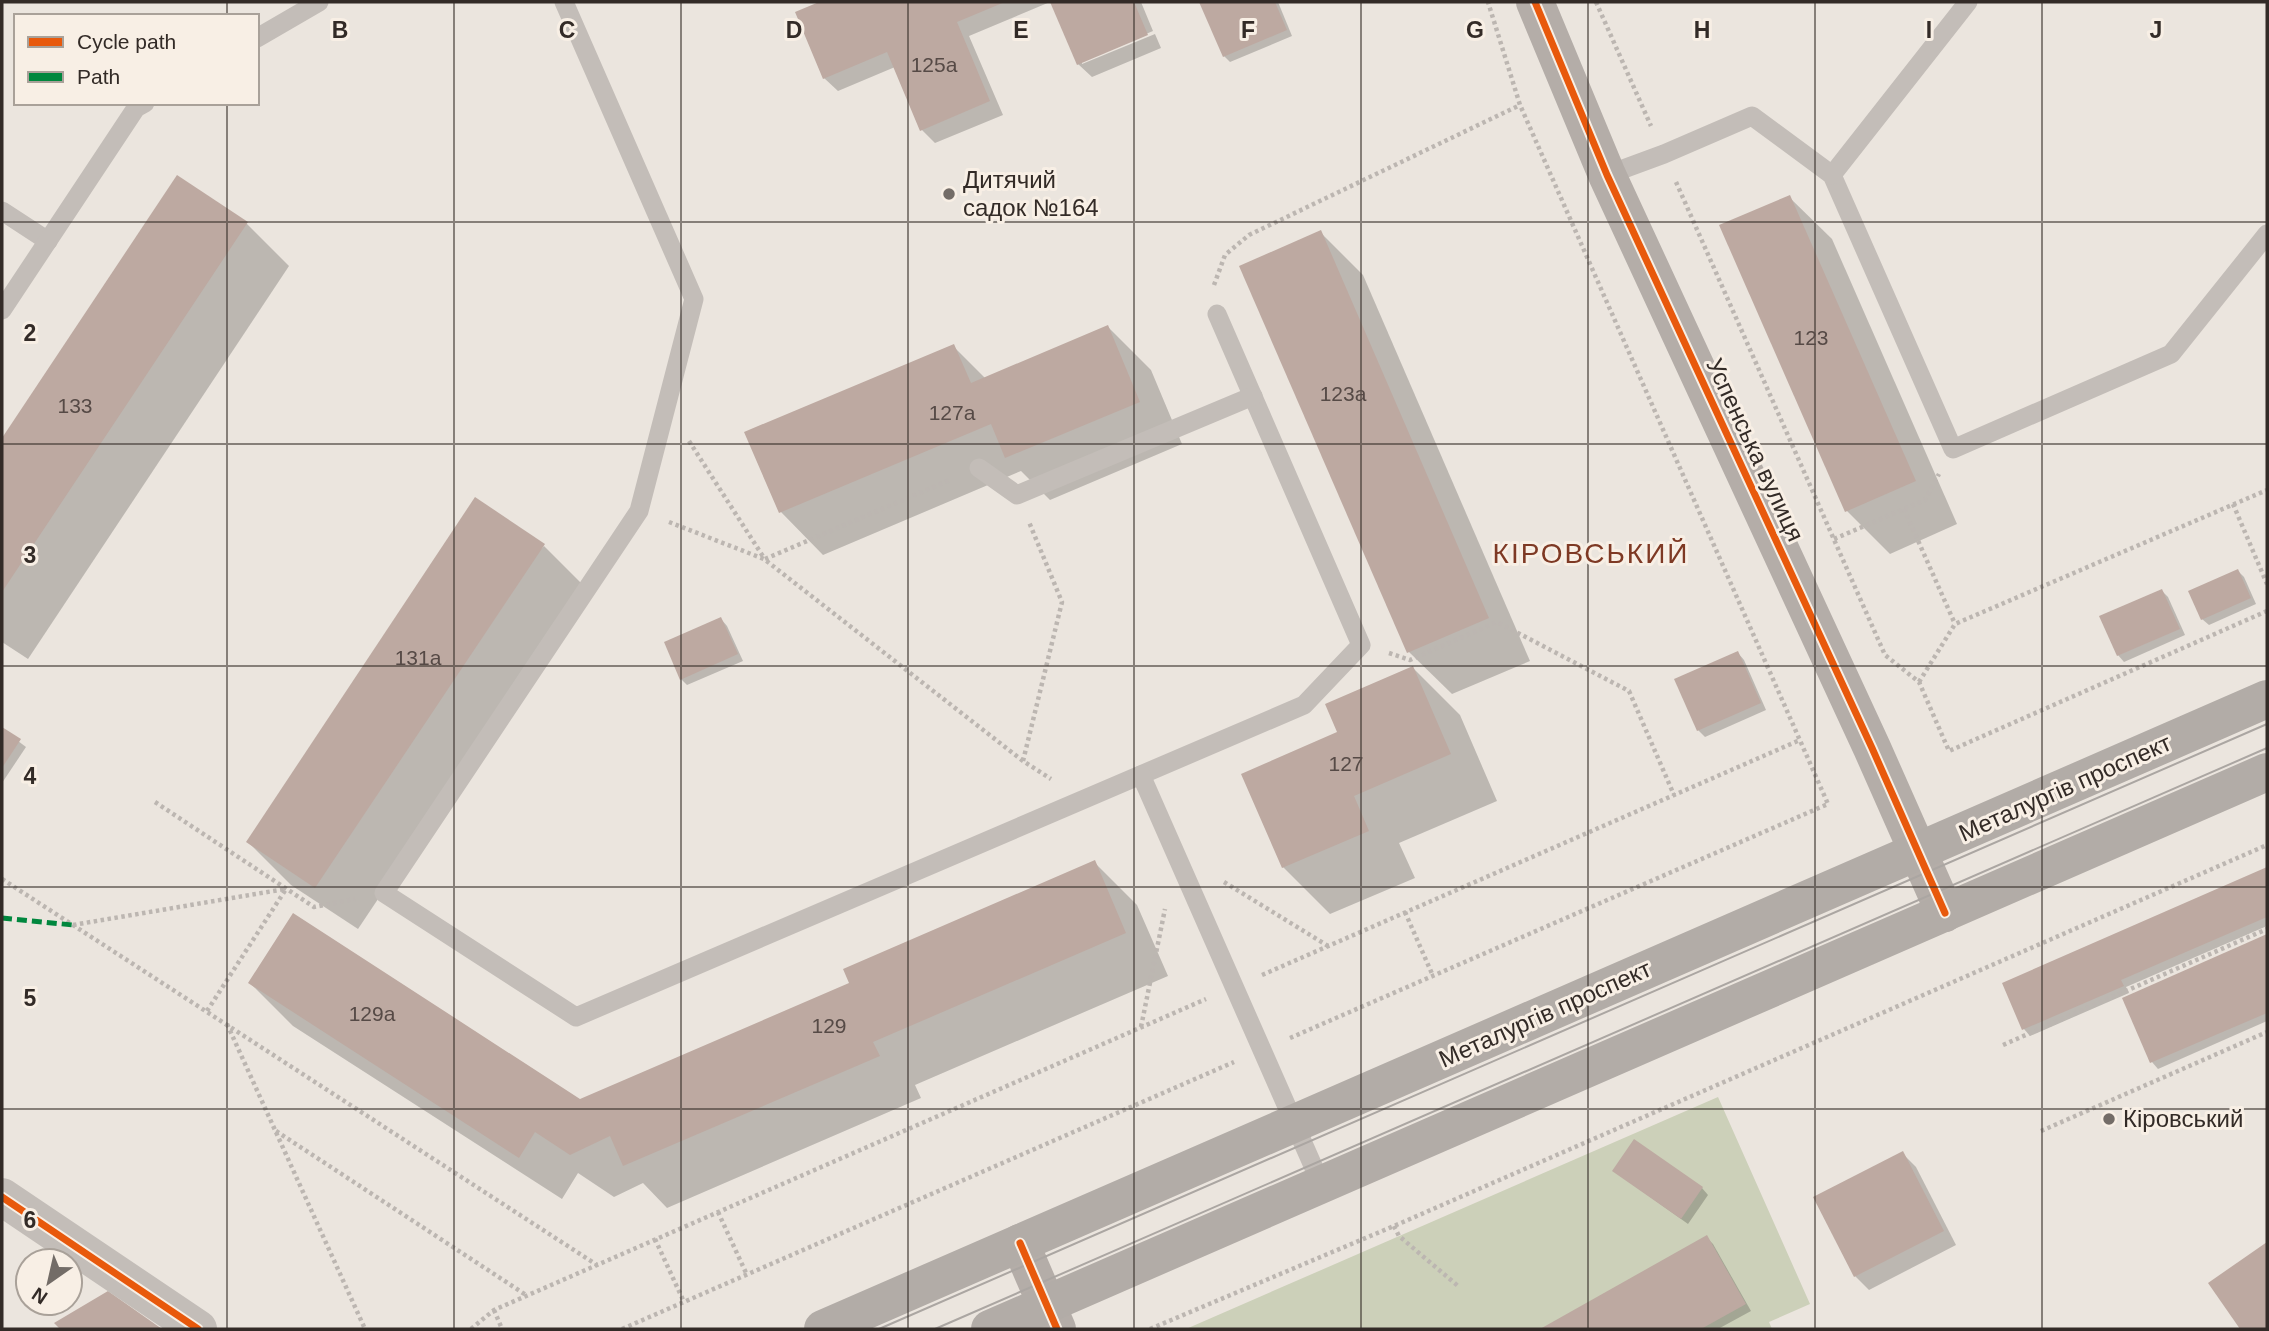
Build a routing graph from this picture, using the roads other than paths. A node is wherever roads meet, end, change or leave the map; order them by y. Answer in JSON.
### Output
{"nodes":[{"id":1,"x":319,"y":2,"type":"edge"},
{"id":2,"x":564,"y":2,"type":"edge"},
{"id":3,"x":1535,"y":2,"type":"edge"},
{"id":4,"x":1968,"y":2,"type":"edge"},
{"id":5,"x":259,"y":37,"type":"edge"},
{"id":6,"x":141,"y":105,"type":"edge"},
{"id":7,"x":1607,"y":175,"type":"junction"},
{"id":8,"x":1832,"y":175,"type":"junction"},
{"id":9,"x":2,"y":211,"type":"edge"},
{"id":10,"x":2267,"y":234,"type":"edge"},
{"id":11,"x":48,"y":241,"type":"junction"},
{"id":12,"x":2,"y":310,"type":"edge"},
{"id":13,"x":1217,"y":314,"type":"road end"},
{"id":14,"x":1252,"y":396,"type":"junction"},
{"id":15,"x":979,"y":468,"type":"road end"},
{"id":16,"x":2267,"y":699,"type":"edge"},
{"id":17,"x":2267,"y":772,"type":"edge"},
{"id":18,"x":1141,"y":775,"type":"junction"},
{"id":19,"x":1918,"y":852,"type":"junction"},
{"id":20,"x":1945,"y":913,"type":"junction"},
{"id":21,"x":1294,"y":1123,"type":"junction"},
{"id":22,"x":1321,"y":1184,"type":"junction"},
{"id":23,"x":2,"y":1197,"type":"edge"},
{"id":24,"x":1020,"y":1243,"type":"junction"},
{"id":25,"x":1052,"y":1317,"type":"edge"},
{"id":26,"x":198,"y":1329,"type":"edge"},
{"id":27,"x":827,"y":1329,"type":"edge"},
{"id":28,"x":990,"y":1329,"type":"edge"}],
"edges":[{"from":1,"to":5,"type":"lane"},
{"from":2,"to":18,"type":"lane"},
{"from":3,"to":7,"type":"street","name":"Успенська вулиця"},
{"from":4,"to":8,"type":"lane"},
{"from":6,"to":11,"type":"lane"},
{"from":7,"to":8,"type":"lane"},
{"from":7,"to":19,"type":"street","name":"Успенська вулиця"},
{"from":8,"to":10,"type":"lane"},
{"from":9,"to":11,"type":"lane"},
{"from":11,"to":12,"type":"lane"},
{"from":13,"to":14,"type":"lane"},
{"from":14,"to":15,"type":"lane"},
{"from":14,"to":18,"type":"lane"},
{"from":16,"to":19,"type":"main road","name":"Металургів проспект"},
{"from":17,"to":20,"type":"main road"},
{"from":18,"to":21,"type":"lane"},
{"from":19,"to":20,"type":"street","name":"Успенська вулиця"},
{"from":19,"to":21,"type":"main road","name":"Металургів проспект"},
{"from":20,"to":22,"type":"main road"},
{"from":21,"to":22,"type":"lane"},
{"from":21,"to":24,"type":"main road","name":"Металургів проспект"},
{"from":22,"to":25,"type":"main road"},
{"from":23,"to":26,"type":"street"},
{"from":24,"to":25,"type":"street"},
{"from":24,"to":27,"type":"main road","name":"Металургів проспект"},
{"from":25,"to":28,"type":"main road"}]}
